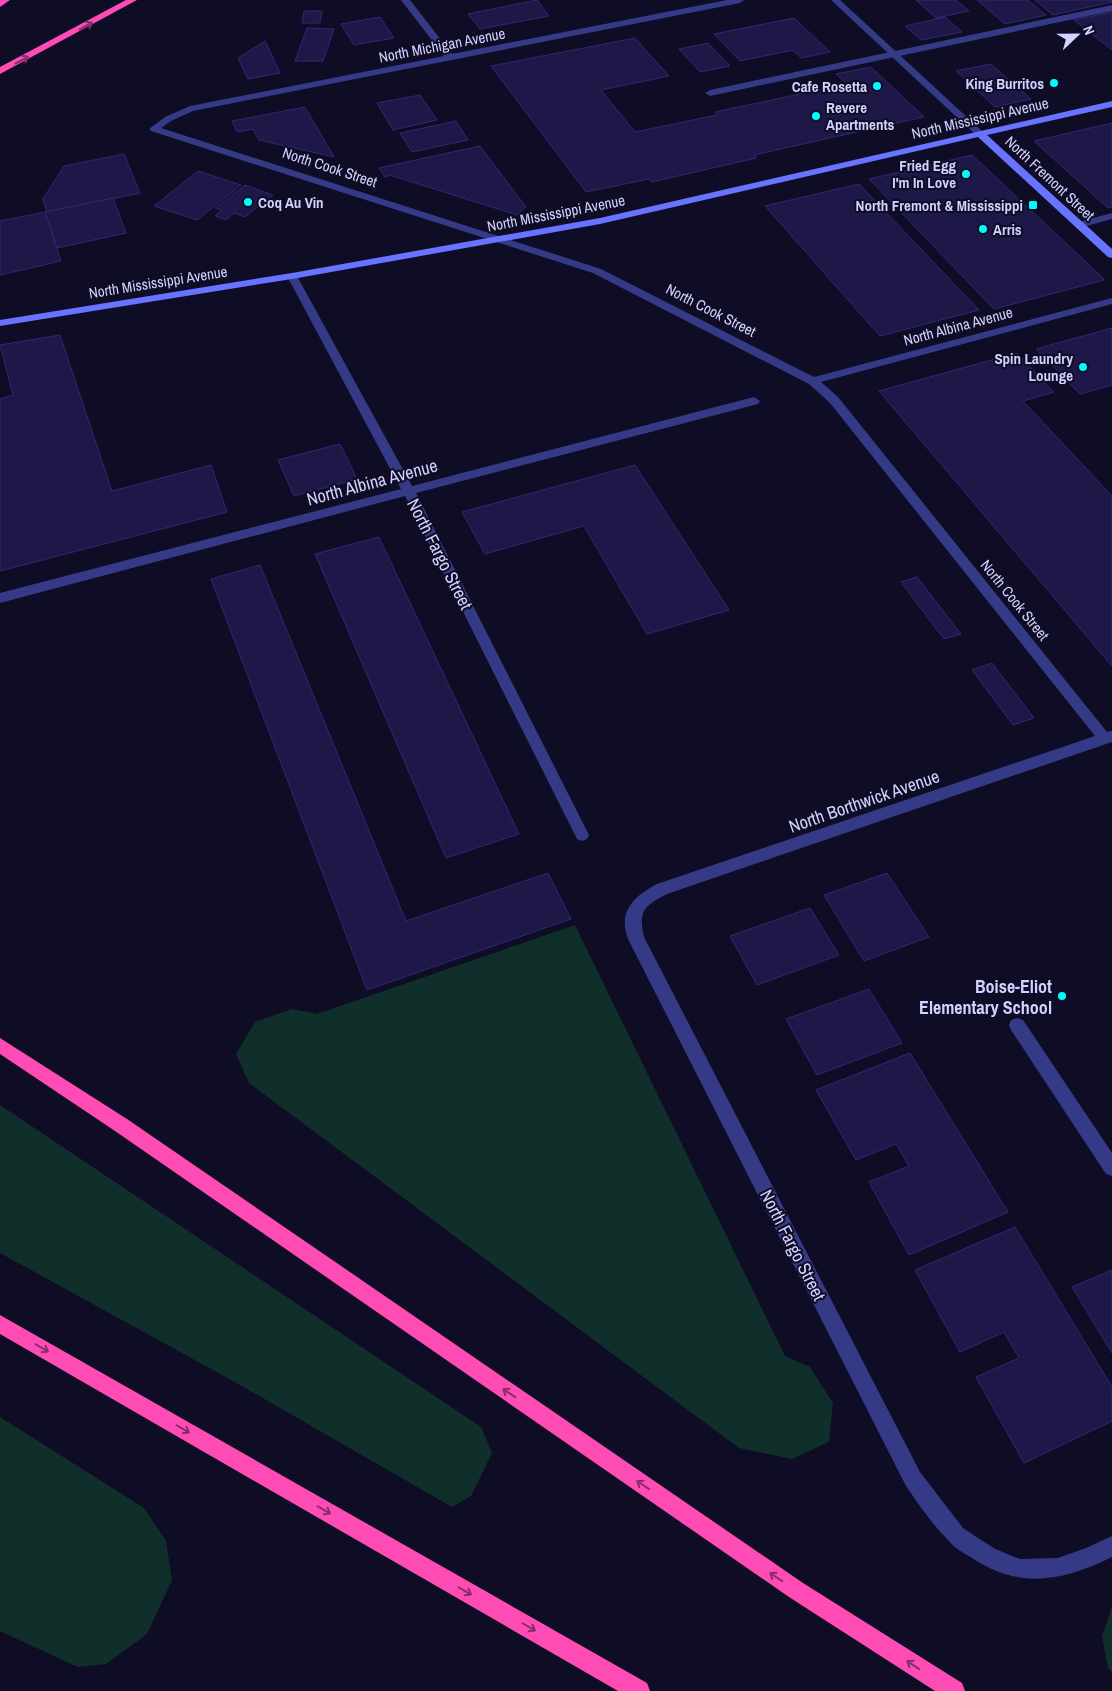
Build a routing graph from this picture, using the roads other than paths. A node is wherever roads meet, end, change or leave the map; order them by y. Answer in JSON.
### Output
{"nodes":[{"id":1,"x":6,"y":0,"type":"edge"},
{"id":2,"x":133,"y":0,"type":"edge"},
{"id":3,"x":405,"y":0,"type":"edge"},
{"id":4,"x":740,"y":0,"type":"edge"},
{"id":5,"x":835,"y":0,"type":"edge"},
{"id":6,"x":0,"y":4,"type":"edge"},
{"id":7,"x":1112,"y":8,"type":"edge"},
{"id":8,"x":893,"y":54,"type":"junction"},
{"id":9,"x":450,"y":58,"type":"junction"},
{"id":10,"x":0,"y":71,"type":"edge"},
{"id":11,"x":710,"y":93,"type":"dead end"},
{"id":12,"x":1112,"y":104,"type":"edge"},
{"id":13,"x":154,"y":129,"type":"joint"},
{"id":14,"x":980,"y":134,"type":"junction"},
{"id":15,"x":1112,"y":216,"type":"edge"},
{"id":16,"x":1078,"y":224,"type":"junction"},
{"id":17,"x":501,"y":240,"type":"junction"},
{"id":18,"x":1112,"y":255,"type":"edge"},
{"id":19,"x":292,"y":276,"type":"junction"},
{"id":20,"x":1112,"y":301,"type":"edge"},
{"id":21,"x":0,"y":323,"type":"edge"},
{"id":22,"x":813,"y":381,"type":"junction"},
{"id":23,"x":754,"y":401,"type":"dead end"},
{"id":24,"x":408,"y":491,"type":"junction"},
{"id":25,"x":0,"y":598,"type":"edge"},
{"id":26,"x":1108,"y":737,"type":"edge"},
{"id":27,"x":582,"y":835,"type":"dead end"},
{"id":28,"x":634,"y":910,"type":"joint"},
{"id":29,"x":1017,"y":1025,"type":"dead end"},
{"id":30,"x":0,"y":1046,"type":"edge"},
{"id":31,"x":1112,"y":1168,"type":"edge"},
{"id":32,"x":0,"y":1324,"type":"edge"},
{"id":33,"x":1112,"y":1546,"type":"edge"},
{"id":34,"x":639,"y":1691,"type":"edge"},
{"id":35,"x":954,"y":1691,"type":"edge"}],
"edges":[{"from":1,"to":6,"type":"highway"},
{"from":10,"to":2,"type":"highway","one_way":true},
{"from":3,"to":9,"type":"street"},
{"from":4,"to":9,"type":"street","name":"North Michigan Avenue"},
{"from":5,"to":8,"type":"street","name":"North Fremont Street"},
{"from":7,"to":8,"type":"street"},
{"from":8,"to":11,"type":"street"},
{"from":8,"to":14,"type":"street","name":"North Fremont Street"},
{"from":9,"to":13,"type":"street","name":"North Michigan Avenue"},
{"from":12,"to":14,"type":"street","name":"North Mississippi Avenue"},
{"from":13,"to":17,"type":"street","name":"North Cook Street"},
{"from":14,"to":16,"type":"street","name":"North Fremont Street"},
{"from":14,"to":17,"type":"street","name":"North Mississippi Avenue"},
{"from":15,"to":16,"type":"street"},
{"from":16,"to":18,"type":"street","name":"North Fremont Street"},
{"from":17,"to":19,"type":"street","name":"North Mississippi Avenue"},
{"from":17,"to":22,"type":"street","name":"North Cook Street"},
{"from":19,"to":21,"type":"street","name":"North Mississippi Avenue"},
{"from":19,"to":24,"type":"street","name":"North Fargo Street"},
{"from":20,"to":22,"type":"street","name":"North Albina Avenue"},
{"from":22,"to":26,"type":"street","name":"North Cook Street"},
{"from":23,"to":24,"type":"street","name":"North Albina Avenue"},
{"from":24,"to":25,"type":"street","name":"North Albina Avenue"},
{"from":24,"to":27,"type":"street","name":"North Fargo Street"},
{"from":26,"to":28,"type":"street","name":"North Borthwick Avenue"},
{"from":28,"to":33,"type":"street","name":"North Fargo Street"},
{"from":29,"to":31,"type":"street"},
{"from":35,"to":30,"type":"highway","one_way":true},
{"from":32,"to":34,"type":"highway","one_way":true}]}
